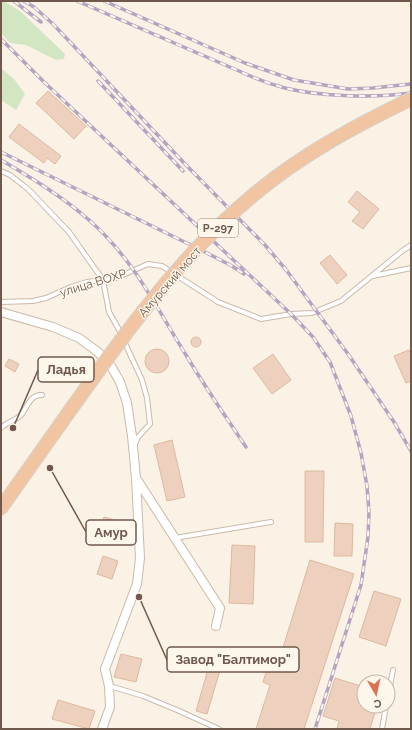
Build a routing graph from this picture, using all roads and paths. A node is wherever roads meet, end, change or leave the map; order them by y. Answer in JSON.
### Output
{"nodes":[{"id":1,"x":411,"y":99,"type":"edge"},
{"id":2,"x":1,"y":171,"type":"edge"},
{"id":3,"x":411,"y":245,"type":"edge"},
{"id":4,"x":411,"y":268,"type":"edge"},
{"id":5,"x":373,"y":276,"type":"junction"},
{"id":6,"x":103,"y":280,"type":"junction"},
{"id":7,"x":1,"y":302,"type":"edge"},
{"id":8,"x":1,"y":312,"type":"edge"},
{"id":9,"x":42,"y":395,"type":"dead end"},
{"id":10,"x":1,"y":428,"type":"edge"},
{"id":11,"x":133,"y":449,"type":"junction"},
{"id":12,"x":136,"y":478,"type":"junction"},
{"id":13,"x":1,"y":508,"type":"edge"},
{"id":14,"x":271,"y":522,"type":"dead end"},
{"id":15,"x":175,"y":538,"type":"junction"},
{"id":16,"x":216,"y":626,"type":"dead end"},
{"id":17,"x":393,"y":670,"type":"dead end"},
{"id":18,"x":392,"y":674,"type":"edge"},
{"id":19,"x":109,"y":686,"type":"junction"},
{"id":20,"x":385,"y":714,"type":"edge"},
{"id":21,"x":102,"y":729,"type":"edge"},
{"id":22,"x":219,"y":729,"type":"edge"},
{"id":23,"x":382,"y":729,"type":"edge"}],
"edges":[{"from":1,"to":13,"type":"highway","name":"Амурский мост","number":"Р-297","bridge":true},
{"from":2,"to":6,"type":"lane"},
{"from":3,"to":5,"type":"lane","name":"улица ВОХР"},
{"from":4,"to":5,"type":"lane"},
{"from":5,"to":6,"type":"lane","name":"улица ВОХР"},
{"from":6,"to":7,"type":"lane","name":"улица ВОХР"},
{"from":6,"to":11,"type":"lane"},
{"from":8,"to":11,"type":"street"},
{"from":9,"to":10,"type":"lane"},
{"from":11,"to":12,"type":"street"},
{"from":12,"to":15,"type":"street"},
{"from":12,"to":19,"type":"street"},
{"from":14,"to":15,"type":"lane"},
{"from":15,"to":16,"type":"street"},
{"from":17,"to":18,"type":"lane"},
{"from":19,"to":21,"type":"street"},
{"from":19,"to":22,"type":"lane"},
{"from":20,"to":23,"type":"lane"}]}
